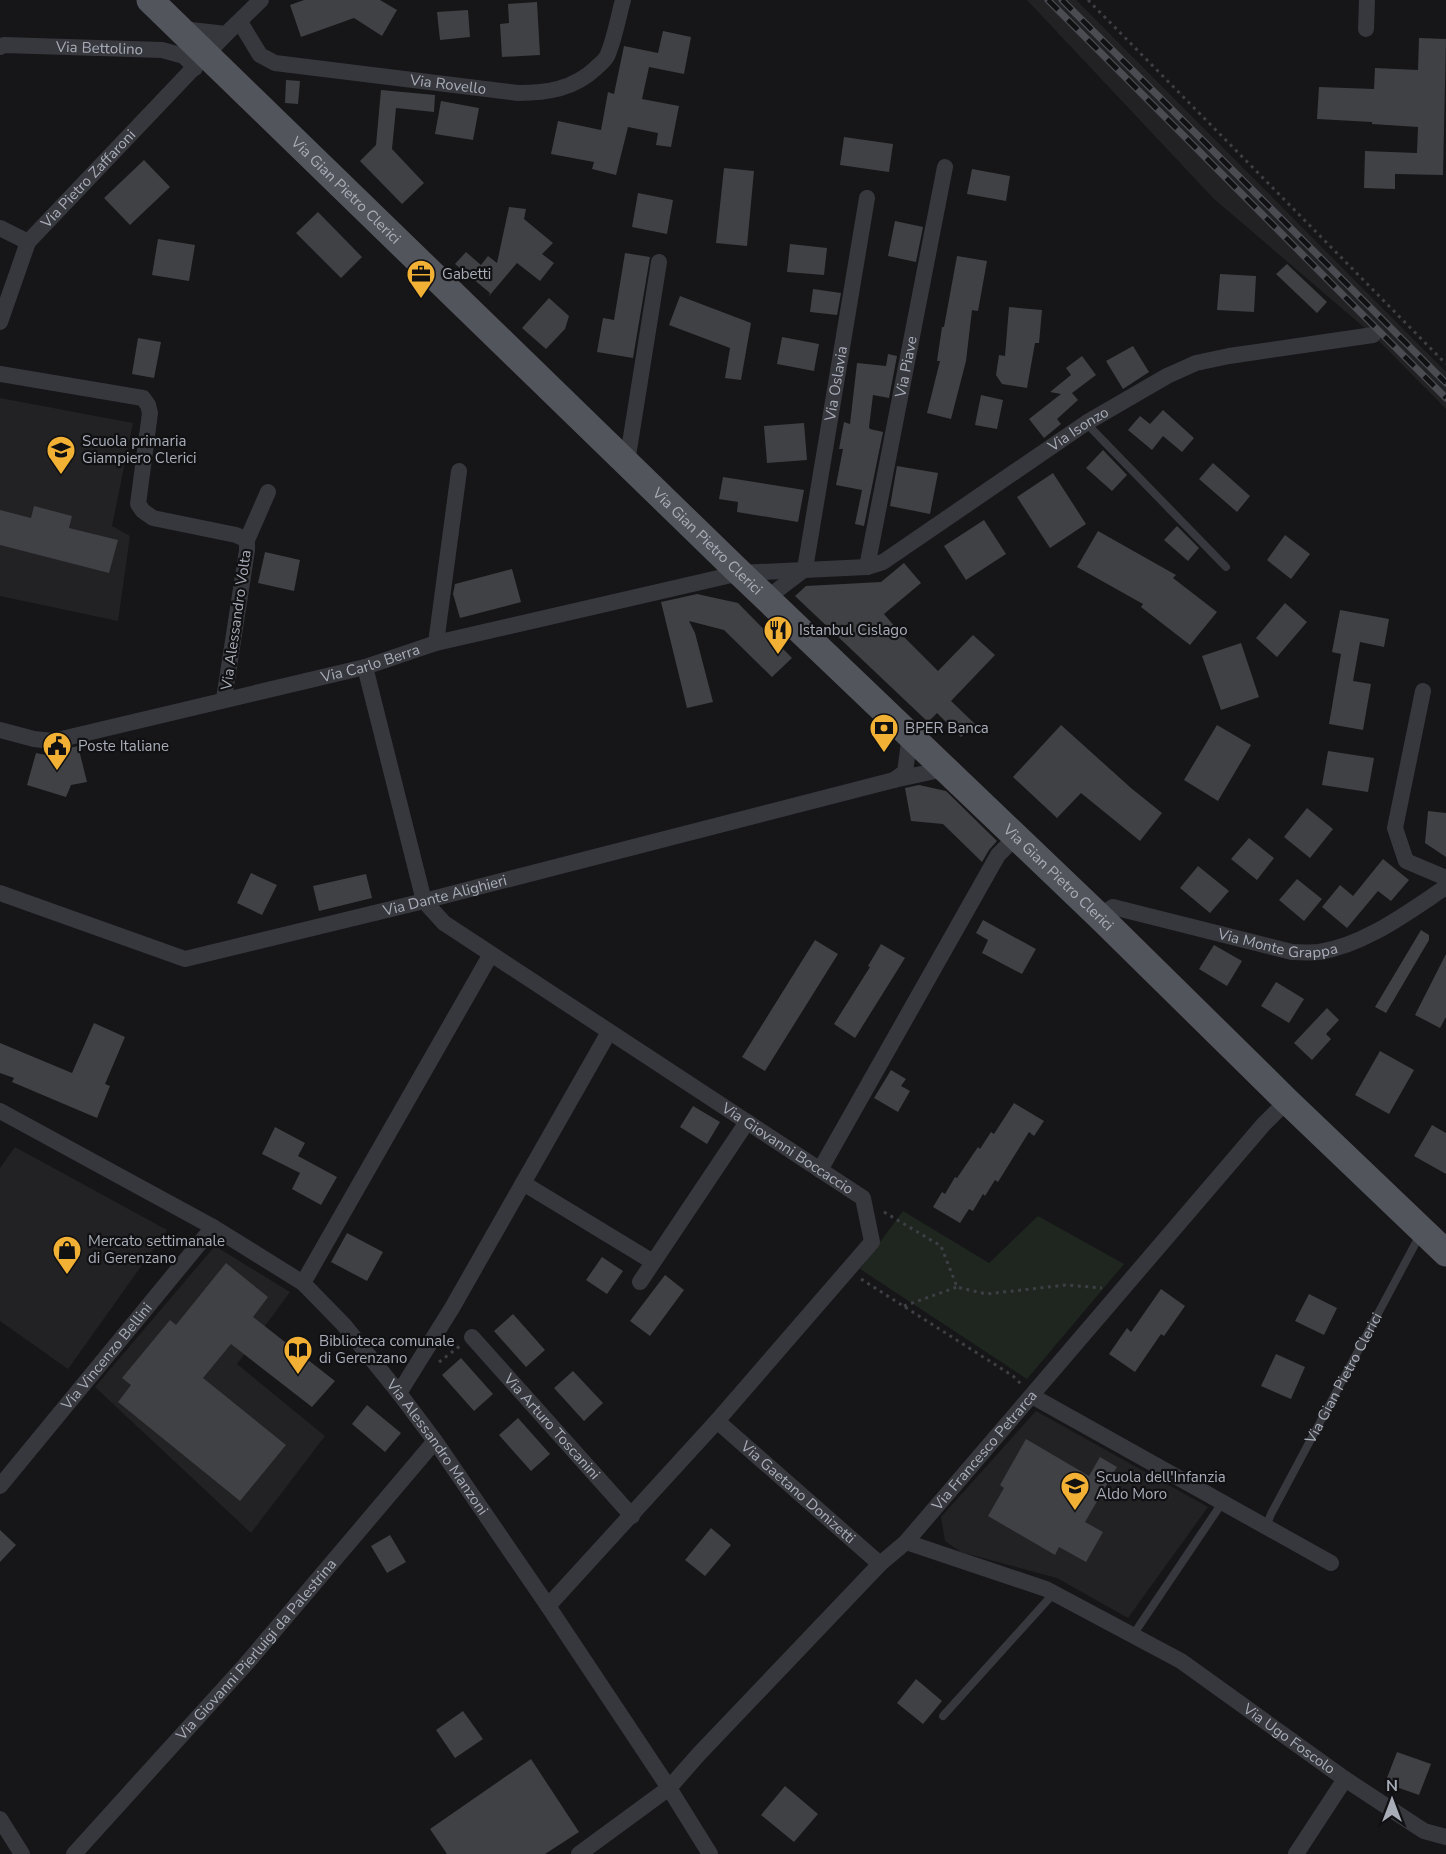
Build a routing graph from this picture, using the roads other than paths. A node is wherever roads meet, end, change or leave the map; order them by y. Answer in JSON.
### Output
{"nodes":[{"id":1,"x":150,"y":0,"type":"edge"},
{"id":2,"x":261,"y":0,"type":"edge"},
{"id":3,"x":623,"y":0,"type":"edge"},
{"id":4,"x":1367,"y":0,"type":"edge"},
{"id":5,"x":240,"y":22,"type":"junction"},
{"id":6,"x":180,"y":29,"type":"junction"},
{"id":7,"x":1366,"y":29,"type":"dead end"},
{"id":8,"x":226,"y":34,"type":"junction"},
{"id":9,"x":0,"y":47,"type":"edge"},
{"id":10,"x":202,"y":61,"type":"junction"},
{"id":11,"x":945,"y":167,"type":"dead end"},
{"id":12,"x":867,"y":198,"type":"dead end"},
{"id":13,"x":0,"y":228,"type":"edge"},
{"id":14,"x":28,"y":242,"type":"junction"},
{"id":15,"x":659,"y":262,"type":"dead end"},
{"id":16,"x":0,"y":322,"type":"edge"},
{"id":17,"x":1373,"y":335,"type":"dead end"},
{"id":18,"x":0,"y":374,"type":"edge"},
{"id":19,"x":1086,"y":423,"type":"junction"},
{"id":20,"x":627,"y":462,"type":"junction"},
{"id":21,"x":459,"y":471,"type":"dead end"},
{"id":22,"x":268,"y":492,"type":"dead end"},
{"id":23,"x":247,"y":540,"type":"junction"},
{"id":24,"x":867,"y":567,"type":"junction"},
{"id":25,"x":1226,"y":567,"type":"dead end"},
{"id":26,"x":805,"y":569,"type":"junction"},
{"id":27,"x":740,"y":573,"type":"junction"},
{"id":28,"x":767,"y":598,"type":"junction"},
{"id":29,"x":436,"y":643,"type":"junction"},
{"id":30,"x":365,"y":667,"type":"junction"},
{"id":31,"x":1423,"y":691,"type":"dead end"},
{"id":32,"x":225,"y":699,"type":"junction"},
{"id":33,"x":0,"y":730,"type":"edge"},
{"id":34,"x":910,"y":735,"type":"junction"},
{"id":35,"x":944,"y":769,"type":"junction"},
{"id":36,"x":894,"y":780,"type":"junction"},
{"id":37,"x":1016,"y":837,"type":"junction"},
{"id":38,"x":1446,"y":878,"type":"edge"},
{"id":39,"x":1446,"y":887,"type":"edge"},
{"id":40,"x":0,"y":893,"type":"edge"},
{"id":41,"x":424,"y":901,"type":"junction"},
{"id":42,"x":1099,"y":916,"type":"junction"},
{"id":43,"x":491,"y":954,"type":"junction"},
{"id":44,"x":609,"y":1032,"type":"junction"},
{"id":45,"x":1287,"y":1101,"type":"junction"},
{"id":46,"x":0,"y":1111,"type":"edge"},
{"id":47,"x":747,"y":1122,"type":"junction"},
{"id":48,"x":820,"y":1170,"type":"junction"},
{"id":49,"x":523,"y":1184,"type":"junction"},
{"id":50,"x":213,"y":1227,"type":"junction"},
{"id":51,"x":1423,"y":1230,"type":"junction"},
{"id":52,"x":1446,"y":1253,"type":"edge"},
{"id":53,"x":653,"y":1262,"type":"junction"},
{"id":54,"x":640,"y":1282,"type":"dead end"},
{"id":55,"x":303,"y":1283,"type":"junction"},
{"id":56,"x":472,"y":1337,"type":"dead end"},
{"id":57,"x":399,"y":1393,"type":"junction"},
{"id":58,"x":1032,"y":1396,"type":"junction"},
{"id":59,"x":717,"y":1421,"type":"junction"},
{"id":60,"x":435,"y":1441,"type":"junction"},
{"id":61,"x":0,"y":1486,"type":"edge"},
{"id":62,"x":1222,"y":1503,"type":"junction"},
{"id":63,"x":632,"y":1516,"type":"junction"},
{"id":64,"x":1266,"y":1527,"type":"junction"},
{"id":65,"x":906,"y":1542,"type":"junction"},
{"id":66,"x":1331,"y":1563,"type":"dead end"},
{"id":67,"x":880,"y":1564,"type":"junction"},
{"id":68,"x":1054,"y":1593,"type":"junction"},
{"id":69,"x":548,"y":1606,"type":"junction"},
{"id":70,"x":1133,"y":1635,"type":"junction"},
{"id":71,"x":943,"y":1716,"type":"dead end"},
{"id":72,"x":1345,"y":1779,"type":"junction"},
{"id":73,"x":669,"y":1788,"type":"junction"},
{"id":74,"x":0,"y":1819,"type":"edge"},
{"id":75,"x":1446,"y":1836,"type":"edge"},
{"id":76,"x":22,"y":1854,"type":"edge"},
{"id":77,"x":74,"y":1854,"type":"edge"},
{"id":78,"x":579,"y":1854,"type":"edge"},
{"id":79,"x":710,"y":1854,"type":"edge"},
{"id":80,"x":1296,"y":1854,"type":"edge"}],
"edges":[{"from":1,"to":6,"type":"main road","name":"Via Gian Pietro Clerici"},
{"from":2,"to":5,"type":"street","name":"Via Pietro Zaffaroni"},
{"from":3,"to":5,"type":"street","name":"Via Rovello"},
{"from":4,"to":7,"type":"street"},
{"from":5,"to":8,"type":"street","name":"Via Pietro Zaffaroni"},
{"from":6,"to":8,"type":"street"},
{"from":6,"to":10,"type":"main road","name":"Via Gian Pietro Clerici"},
{"from":8,"to":10,"type":"street","name":"Via Pietro Zaffaroni"},
{"from":9,"to":10,"type":"street","name":"Via Bettolino"},
{"from":10,"to":14,"type":"street","name":"Via Pietro Zaffaroni"},
{"from":10,"to":20,"type":"main road","name":"Via Gian Pietro Clerici"},
{"from":11,"to":24,"type":"street","name":"Via Piave"},
{"from":12,"to":26,"type":"street","name":"Via Oslavia"},
{"from":13,"to":14,"type":"street"},
{"from":14,"to":16,"type":"street","name":"Via Pietro Zaffaroni"},
{"from":15,"to":20,"type":"street"},
{"from":17,"to":19,"type":"street","name":"Via Isonzo"},
{"from":18,"to":23,"type":"street","name":"Via Alessandro Volta"},
{"from":19,"to":24,"type":"street","name":"Via Isonzo"},
{"from":19,"to":25,"type":"lane"},
{"from":20,"to":27,"type":"main road","name":"Via Gian Pietro Clerici"},
{"from":21,"to":29,"type":"street"},
{"from":22,"to":23,"type":"street","name":"Via Alessandro Volta"},
{"from":23,"to":32,"type":"street","name":"Via Alessandro Volta"},
{"from":24,"to":26,"type":"street","name":"Via Isonzo"},
{"from":26,"to":27,"type":"street","name":"Via Isonzo"},
{"from":26,"to":28,"type":"street"},
{"from":27,"to":28,"type":"main road","name":"Via Gian Pietro Clerici"},
{"from":27,"to":29,"type":"street","name":"Via Carlo Berra"},
{"from":28,"to":34,"type":"main road","name":"Via Gian Pietro Clerici"},
{"from":29,"to":30,"type":"street","name":"Via Carlo Berra"},
{"from":30,"to":32,"type":"street","name":"Via Carlo Berra"},
{"from":30,"to":41,"type":"street"},
{"from":31,"to":38,"type":"street"},
{"from":32,"to":33,"type":"street","name":"Via Carlo Berra"},
{"from":34,"to":35,"type":"main road","name":"Via Gian Pietro Clerici"},
{"from":34,"to":36,"type":"street"},
{"from":35,"to":36,"type":"street","name":"Via Dante Alighieri"},
{"from":35,"to":37,"type":"main road","name":"Via Gian Pietro Clerici"},
{"from":36,"to":41,"type":"street","name":"Via Dante Alighieri"},
{"from":37,"to":42,"type":"main road","name":"Via Gian Pietro Clerici"},
{"from":37,"to":48,"type":"street"},
{"from":39,"to":42,"type":"street","name":"Via Monte Grappa"},
{"from":40,"to":41,"type":"street","name":"Via Dante Alighieri"},
{"from":41,"to":43,"type":"street","name":"Via Giovanni Boccaccio"},
{"from":42,"to":45,"type":"main road","name":"Via Gian Pietro Clerici"},
{"from":43,"to":44,"type":"street","name":"Via Giovanni Boccaccio"},
{"from":43,"to":55,"type":"street"},
{"from":44,"to":47,"type":"street","name":"Via Giovanni Boccaccio"},
{"from":44,"to":49,"type":"street"},
{"from":45,"to":51,"type":"main road","name":"Via Gian Pietro Clerici"},
{"from":45,"to":58,"type":"street","name":"Via Francesco Petrarca"},
{"from":46,"to":50,"type":"street","name":"Via Alessandro Manzoni"},
{"from":47,"to":48,"type":"street","name":"Via Giovanni Boccaccio"},
{"from":47,"to":53,"type":"street"},
{"from":48,"to":59,"type":"street","name":"Via Giovanni Boccaccio"},
{"from":49,"to":53,"type":"street"},
{"from":49,"to":57,"type":"street"},
{"from":50,"to":55,"type":"street","name":"Via Alessandro Manzoni"},
{"from":50,"to":61,"type":"street","name":"Via Vincenzo Bellini"},
{"from":51,"to":52,"type":"main road","name":"Via Gian Pietro Clerici"},
{"from":51,"to":64,"type":"lane","name":"Via Gian Pietro Clerici"},
{"from":53,"to":54,"type":"street"},
{"from":55,"to":57,"type":"street","name":"Via Alessandro Manzoni"},
{"from":56,"to":63,"type":"street","name":"Via Arturo Toscanini"},
{"from":57,"to":60,"type":"street","name":"Via Alessandro Manzoni"},
{"from":58,"to":62,"type":"street"},
{"from":58,"to":65,"type":"street","name":"Via Francesco Petrarca"},
{"from":59,"to":63,"type":"street","name":"Via Giovanni Boccaccio"},
{"from":59,"to":67,"type":"street","name":"Via Gaetano Donizetti"},
{"from":60,"to":69,"type":"street","name":"Via Alessandro Manzoni"},
{"from":60,"to":77,"type":"street","name":"Via Giovanni Pierluigi da Palestrina"},
{"from":62,"to":64,"type":"street"},
{"from":62,"to":70,"type":"lane"},
{"from":63,"to":69,"type":"street","name":"Via Giovanni Boccaccio"},
{"from":64,"to":66,"type":"street"},
{"from":65,"to":67,"type":"street","name":"Via Francesco Petrarca"},
{"from":65,"to":68,"type":"street","name":"Via Ugo Foscolo"},
{"from":67,"to":73,"type":"street","name":"Via Francesco Petrarca"},
{"from":68,"to":70,"type":"street","name":"Via Ugo Foscolo"},
{"from":68,"to":71,"type":"lane"},
{"from":69,"to":73,"type":"street","name":"Via Alessandro Manzoni"},
{"from":70,"to":72,"type":"street","name":"Via Ugo Foscolo"},
{"from":72,"to":75,"type":"street","name":"Via Ugo Foscolo"},
{"from":72,"to":80,"type":"street"},
{"from":73,"to":78,"type":"street","name":"Via Francesco Petrarca"},
{"from":73,"to":79,"type":"street","name":"Via Alessandro Manzoni"},
{"from":74,"to":76,"type":"street"}]}
